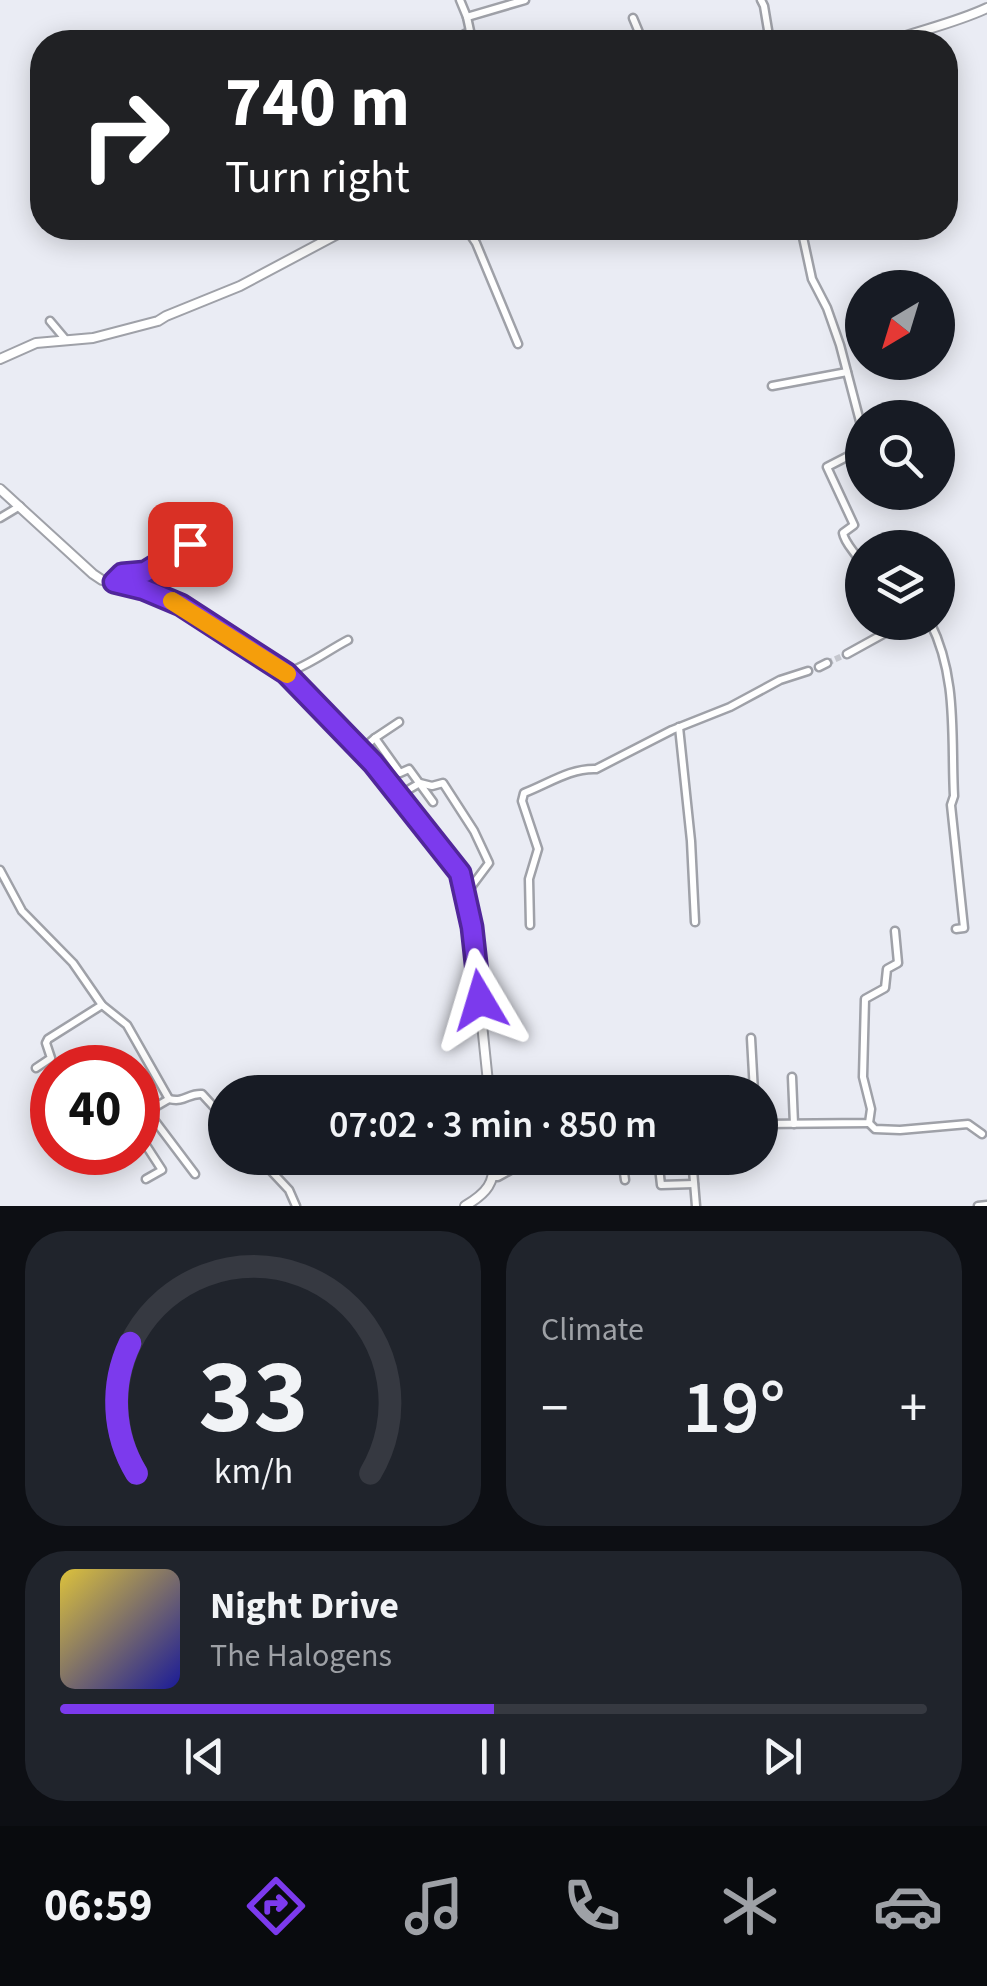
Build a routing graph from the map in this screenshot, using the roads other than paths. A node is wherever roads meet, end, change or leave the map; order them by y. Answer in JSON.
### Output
{"nodes":[{"id":1,"x":460,"y":0,"type":"edge"},
{"id":2,"x":525,"y":0,"type":"edge"},
{"id":3,"x":761,"y":0,"type":"edge"},
{"id":4,"x":987,"y":8,"type":"edge"},
{"id":5,"x":466,"y":17,"type":"junction"},
{"id":6,"x":633,"y":18,"type":"dead end"},
{"id":7,"x":470,"y":30,"type":"edge"},
{"id":8,"x":638,"y":30,"type":"edge"},
{"id":9,"x":768,"y":30,"type":"edge"},
{"id":10,"x":921,"y":30,"type":"edge"},
{"id":11,"x":326,"y":240,"type":"edge"},
{"id":12,"x":474,"y":240,"type":"edge"},
{"id":13,"x":804,"y":240,"type":"edge"},
{"id":14,"x":50,"y":321,"type":"dead end"},
{"id":15,"x":66,"y":340,"type":"junction"},
{"id":16,"x":518,"y":344,"type":"dead end"},
{"id":17,"x":0,"y":359,"type":"edge"},
{"id":18,"x":845,"y":365,"type":"edge"},
{"id":19,"x":845,"y":372,"type":"edge"},
{"id":20,"x":772,"y":386,"type":"dead end"},
{"id":21,"x":845,"y":458,"type":"edge"},
{"id":22,"x":0,"y":489,"type":"edge"},
{"id":23,"x":20,"y":506,"type":"junction"},
{"id":24,"x":845,"y":506,"type":"edge"},
{"id":25,"x":847,"y":510,"type":"edge"},
{"id":26,"x":0,"y":518,"type":"edge"},
{"id":27,"x":847,"y":530,"type":"edge"},
{"id":28,"x":190,"y":544,"type":"dead end"},
{"id":29,"x":114,"y":582,"type":"junction"},
{"id":30,"x":348,"y":640,"type":"dead end"},
{"id":31,"x":872,"y":640,"type":"edge"},
{"id":32,"x":938,"y":640,"type":"edge"},
{"id":33,"x":847,"y":654,"type":"tunnel mouth"},
{"id":34,"x":827,"y":663,"type":"tunnel mouth"},
{"id":35,"x":818,"y":667,"type":"dead end"},
{"id":36,"x":808,"y":671,"type":"dead end"},
{"id":37,"x":286,"y":673,"type":"junction"},
{"id":38,"x":399,"y":722,"type":"dead end"},
{"id":39,"x":679,"y":727,"type":"junction"},
{"id":40,"x":375,"y":738,"type":"junction"},
{"id":41,"x":361,"y":750,"type":"junction"},
{"id":42,"x":420,"y":783,"type":"junction"},
{"id":43,"x":399,"y":796,"type":"junction"},
{"id":44,"x":434,"y":802,"type":"dead end"},
{"id":45,"x":0,"y":870,"type":"edge"},
{"id":46,"x":466,"y":896,"type":"junction"},
{"id":47,"x":695,"y":922,"type":"dead end"},
{"id":48,"x":530,"y":924,"type":"dead end"},
{"id":49,"x":956,"y":929,"type":"dead end"},
{"id":50,"x":896,"y":932,"type":"dead end"},
{"id":51,"x":102,"y":1005,"type":"junction"},
{"id":52,"x":751,"y":1038,"type":"dead end"},
{"id":53,"x":47,"y":1045,"type":"edge"},
{"id":54,"x":488,"y":1075,"type":"edge"},
{"id":55,"x":753,"y":1075,"type":"edge"},
{"id":56,"x":792,"y":1078,"type":"dead end"},
{"id":57,"x":169,"y":1099,"type":"junction"},
{"id":58,"x":208,"y":1101,"type":"edge"},
{"id":59,"x":160,"y":1105,"type":"edge"},
{"id":60,"x":869,"y":1123,"type":"junction"},
{"id":61,"x":778,"y":1124,"type":"edge"},
{"id":62,"x":794,"y":1124,"type":"junction"},
{"id":63,"x":160,"y":1127,"type":"edge"},
{"id":64,"x":982,"y":1134,"type":"dead end"},
{"id":65,"x":195,"y":1174,"type":"dead end"},
{"id":66,"x":153,"y":1175,"type":"edge"},
{"id":67,"x":274,"y":1175,"type":"edge"},
{"id":68,"x":502,"y":1175,"type":"edge"},
{"id":69,"x":624,"y":1175,"type":"edge"},
{"id":70,"x":660,"y":1175,"type":"edge"},
{"id":71,"x":693,"y":1175,"type":"edge"},
{"id":72,"x":494,"y":1177,"type":"joint"},
{"id":73,"x":146,"y":1179,"type":"dead end"},
{"id":74,"x":625,"y":1180,"type":"dead end"},
{"id":75,"x":694,"y":1184,"type":"junction"},
{"id":76,"x":481,"y":1194,"type":"junction"},
{"id":77,"x":987,"y":1205,"type":"edge"},
{"id":78,"x":296,"y":1206,"type":"edge"},
{"id":79,"x":465,"y":1206,"type":"edge"},
{"id":80,"x":488,"y":1206,"type":"edge"},
{"id":81,"x":696,"y":1206,"type":"edge"},
{"id":82,"x":978,"y":1206,"type":"edge"}],
"edges":[{"from":1,"to":5,"type":"street"},
{"from":2,"to":5,"type":"street"},
{"from":3,"to":9,"type":"street"},
{"from":4,"to":10,"type":"street"},
{"from":5,"to":7,"type":"street"},
{"from":6,"to":8,"type":"street"},
{"from":11,"to":15,"type":"street"},
{"from":12,"to":16,"type":"street"},
{"from":13,"to":18,"type":"street"},
{"from":14,"to":15,"type":"street"},
{"from":15,"to":17,"type":"street"},
{"from":19,"to":20,"type":"street"},
{"from":21,"to":24,"type":"street"},
{"from":22,"to":23,"type":"street"},
{"from":23,"to":26,"type":"street"},
{"from":23,"to":29,"type":"street"},
{"from":25,"to":27,"type":"street"},
{"from":28,"to":29,"type":"street"},
{"from":29,"to":37,"type":"street"},
{"from":30,"to":37,"type":"street"},
{"from":31,"to":33,"type":"street"},
{"from":32,"to":49,"type":"street"},
{"from":34,"to":35,"type":"street"},
{"from":36,"to":39,"type":"street"},
{"from":37,"to":41,"type":"street"},
{"from":38,"to":40,"type":"street"},
{"from":39,"to":47,"type":"street"},
{"from":39,"to":48,"type":"street"},
{"from":40,"to":41,"type":"street"},
{"from":40,"to":42,"type":"street"},
{"from":41,"to":43,"type":"street"},
{"from":42,"to":43,"type":"street"},
{"from":42,"to":44,"type":"street"},
{"from":42,"to":46,"type":"street"},
{"from":43,"to":46,"type":"street"},
{"from":45,"to":51,"type":"street"},
{"from":46,"to":54,"type":"street"},
{"from":50,"to":60,"type":"street"},
{"from":51,"to":53,"type":"street"},
{"from":51,"to":57,"type":"street"},
{"from":52,"to":55,"type":"street"},
{"from":56,"to":62,"type":"street"},
{"from":57,"to":58,"type":"street"},
{"from":57,"to":59,"type":"street"},
{"from":60,"to":62,"type":"street"},
{"from":60,"to":64,"type":"street"},
{"from":61,"to":62,"type":"street"},
{"from":63,"to":65,"type":"street"},
{"from":66,"to":73,"type":"street"},
{"from":67,"to":78,"type":"street"},
{"from":68,"to":72,"type":"street"},
{"from":69,"to":74,"type":"street"},
{"from":70,"to":75,"type":"street"},
{"from":71,"to":75,"type":"street"},
{"from":72,"to":76,"type":"street"},
{"from":75,"to":81,"type":"street"},
{"from":76,"to":79,"type":"street"},
{"from":76,"to":80,"type":"street"},
{"from":77,"to":82,"type":"street"}]}
